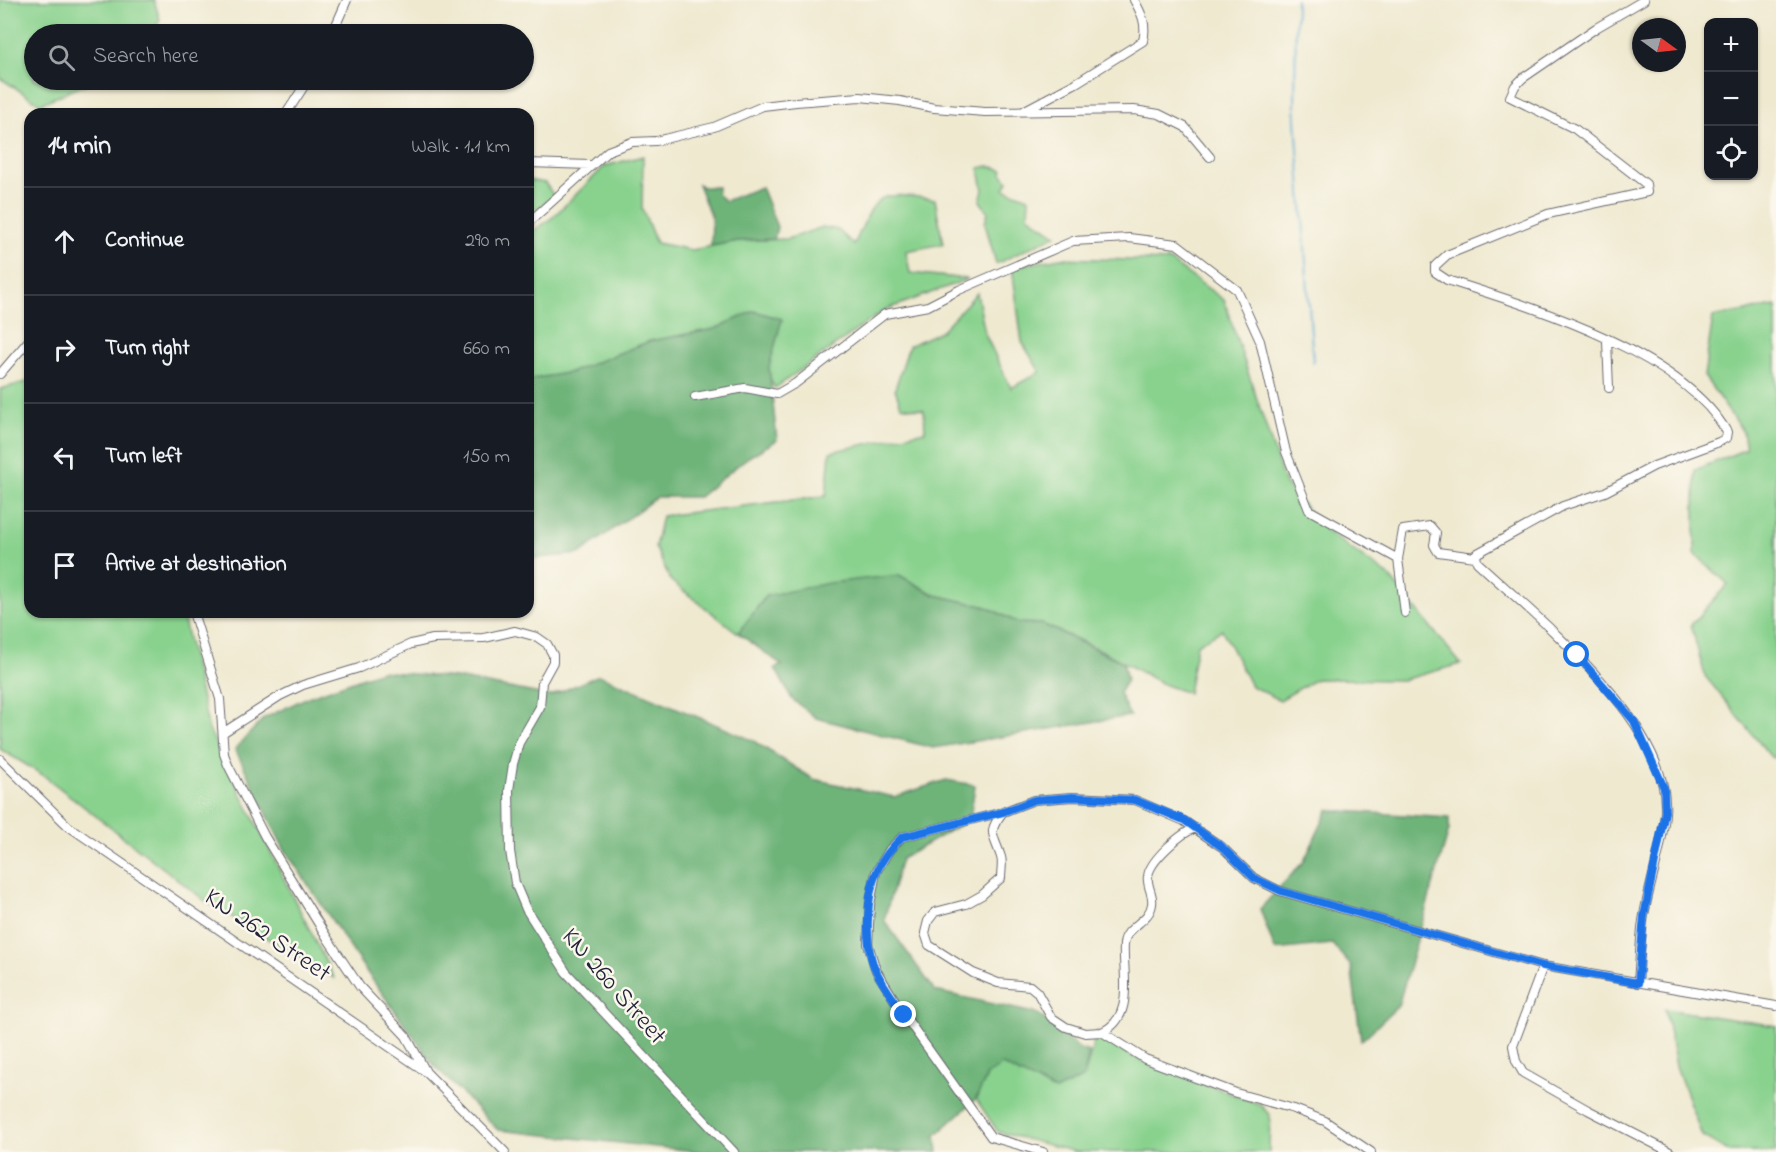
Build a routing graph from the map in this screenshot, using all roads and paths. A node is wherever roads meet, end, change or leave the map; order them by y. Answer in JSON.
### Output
{"nodes":[{"id":1,"x":347,"y":0,"type":"edge"},
{"id":2,"x":1134,"y":0,"type":"edge"},
{"id":3,"x":1644,"y":0,"type":"edge"},
{"id":4,"x":336,"y":24,"type":"edge"},
{"id":5,"x":301,"y":90,"type":"edge"},
{"id":6,"x":289,"y":108,"type":"edge"},
{"id":7,"x":1023,"y":111,"type":"junction"},
{"id":8,"x":1210,"y":156,"type":"dead end"},
{"id":9,"x":534,"y":163,"type":"edge"},
{"id":10,"x":590,"y":165,"type":"junction"},
{"id":11,"x":534,"y":218,"type":"edge"},
{"id":12,"x":1607,"y":340,"type":"junction"},
{"id":13,"x":24,"y":346,"type":"edge"},
{"id":14,"x":0,"y":374,"type":"edge"},
{"id":15,"x":1609,"y":388,"type":"dead end"},
{"id":16,"x":695,"y":397,"type":"dead end"},
{"id":17,"x":1475,"y":557,"type":"junction"},
{"id":18,"x":1398,"y":559,"type":"junction"},
{"id":19,"x":1405,"y":613,"type":"dead end"},
{"id":20,"x":195,"y":618,"type":"edge"},
{"id":21,"x":224,"y":732,"type":"junction"},
{"id":22,"x":0,"y":759,"type":"edge"},
{"id":23,"x":1003,"y":812,"type":"junction"},
{"id":24,"x":1196,"y":828,"type":"junction"},
{"id":25,"x":1543,"y":966,"type":"junction"},
{"id":26,"x":1638,"y":983,"type":"junction"},
{"id":27,"x":1776,"y":1006,"type":"edge"},
{"id":28,"x":1102,"y":1032,"type":"junction"},
{"id":29,"x":426,"y":1072,"type":"junction"},
{"id":30,"x":505,"y":1152,"type":"edge"},
{"id":31,"x":734,"y":1152,"type":"edge"},
{"id":32,"x":1043,"y":1152,"type":"edge"},
{"id":33,"x":1371,"y":1152,"type":"edge"},
{"id":34,"x":1671,"y":1152,"type":"edge"}],
"edges":[{"from":1,"to":4,"type":"street"},
{"from":2,"to":7,"type":"street"},
{"from":3,"to":12,"type":"street"},
{"from":5,"to":6,"type":"street"},
{"from":7,"to":8,"type":"street"},
{"from":7,"to":10,"type":"street"},
{"from":9,"to":10,"type":"street"},
{"from":10,"to":11,"type":"street"},
{"from":12,"to":15,"type":"street"},
{"from":12,"to":17,"type":"street"},
{"from":13,"to":14,"type":"street"},
{"from":16,"to":18,"type":"street"},
{"from":17,"to":18,"type":"street"},
{"from":17,"to":26,"type":"street"},
{"from":18,"to":19,"type":"street"},
{"from":20,"to":21,"type":"street"},
{"from":21,"to":29,"type":"street"},
{"from":21,"to":31,"type":"street","name":"KN 260 Street"},
{"from":22,"to":29,"type":"street","name":"KN 262 Street"},
{"from":23,"to":24,"type":"street"},
{"from":23,"to":28,"type":"street"},
{"from":23,"to":32,"type":"street"},
{"from":24,"to":25,"type":"street"},
{"from":24,"to":28,"type":"street"},
{"from":25,"to":26,"type":"street"},
{"from":25,"to":34,"type":"street"},
{"from":26,"to":27,"type":"street"},
{"from":28,"to":33,"type":"street"},
{"from":29,"to":30,"type":"street","name":"KN 262 Street"}]}
